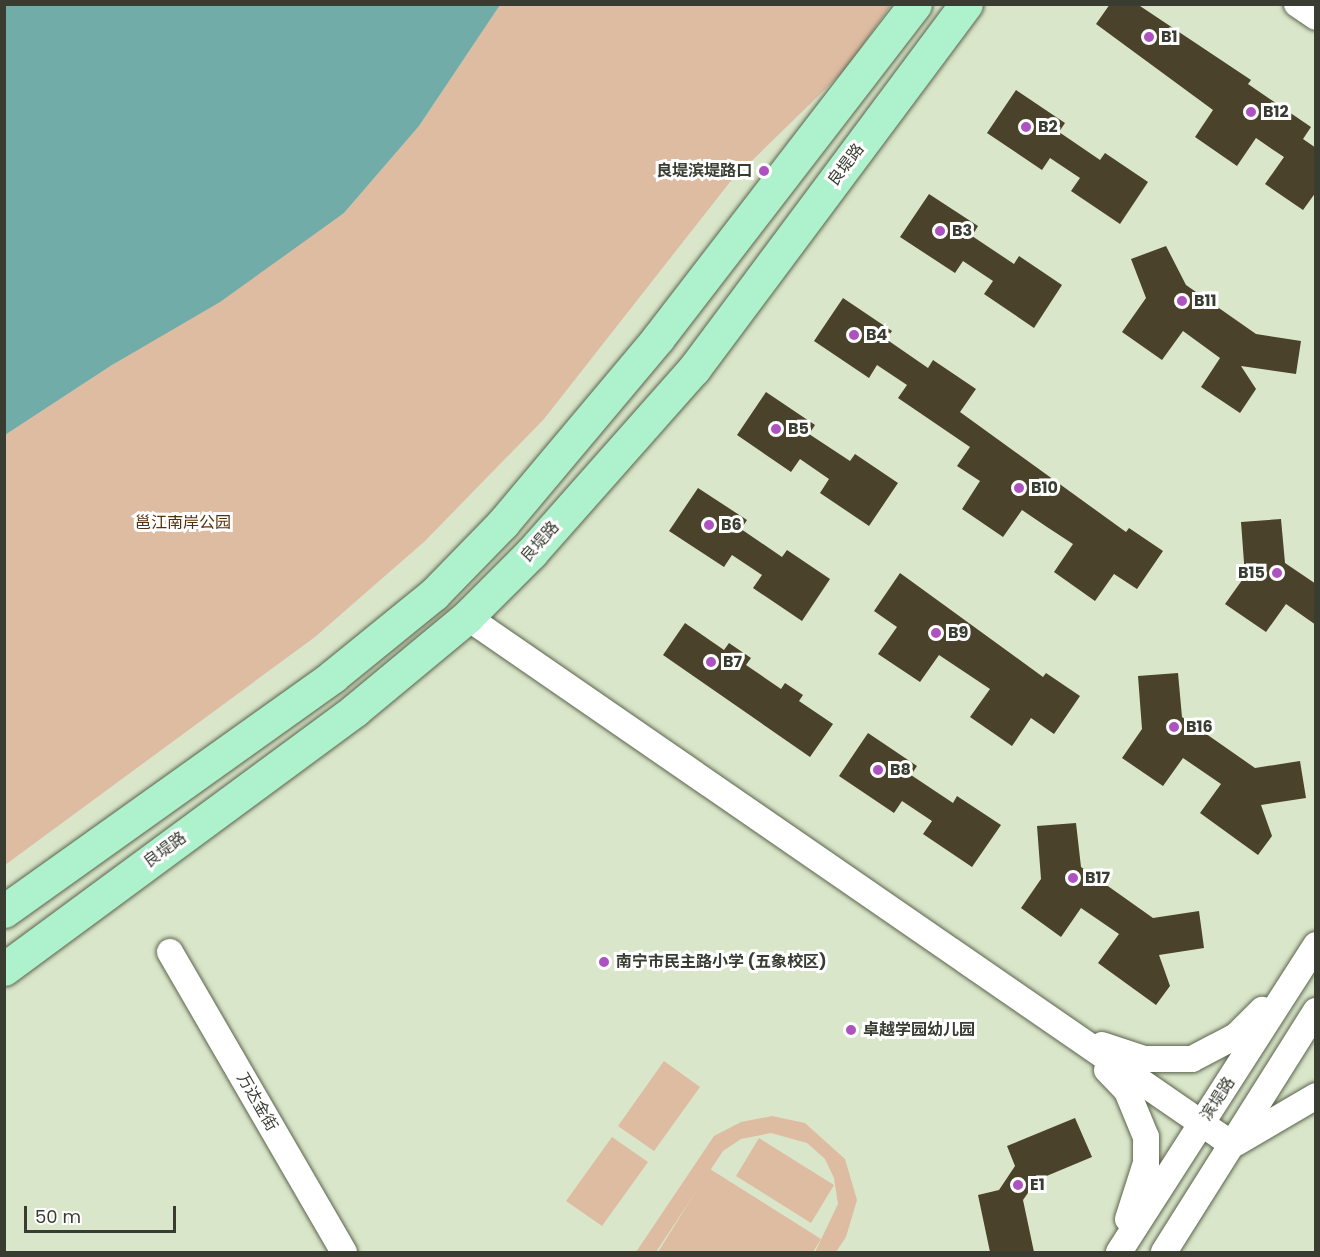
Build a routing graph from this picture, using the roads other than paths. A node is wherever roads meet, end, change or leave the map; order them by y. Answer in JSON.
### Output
{"nodes":[{"id":1,"x":915,"y":4,"type":"edge"},
{"id":2,"x":1298,"y":4,"type":"edge"},
{"id":3,"x":964,"y":5,"type":"edge"},
{"id":4,"x":1316,"y":17,"type":"edge"},
{"id":5,"x":467,"y":617,"type":"junction"},
{"id":6,"x":4,"y":911,"type":"edge"},
{"id":7,"x":1316,"y":945,"type":"edge"},
{"id":8,"x":170,"y":952,"type":"dead end"},
{"id":9,"x":4,"y":969,"type":"edge"},
{"id":10,"x":1307,"y":976,"type":"edge"},
{"id":11,"x":1316,"y":1011,"type":"edge"},
{"id":12,"x":1073,"y":1035,"type":"junction"},
{"id":13,"x":1316,"y":1096,"type":"edge"},
{"id":14,"x":1202,"y":1124,"type":"junction"},
{"id":15,"x":1233,"y":1144,"type":"junction"},
{"id":16,"x":344,"y":1252,"type":"edge"},
{"id":17,"x":1117,"y":1252,"type":"edge"},
{"id":18,"x":1164,"y":1252,"type":"edge"}],
"edges":[{"from":1,"to":6,"type":"main road"},
{"from":2,"to":4,"type":"street"},
{"from":3,"to":5,"type":"main road","name":"良堤路"},
{"from":5,"to":9,"type":"main road","name":"良堤路"},
{"from":5,"to":12,"type":"street"},
{"from":7,"to":10,"type":"street","name":"滨堤路"},
{"from":8,"to":16,"type":"street","name":"万达金街"},
{"from":10,"to":12,"type":"street"},
{"from":10,"to":14,"type":"street","name":"滨堤路"},
{"from":11,"to":15,"type":"street"},
{"from":12,"to":14,"type":"street"},
{"from":12,"to":17,"type":"street"},
{"from":13,"to":15,"type":"street"},
{"from":14,"to":15,"type":"street"},
{"from":14,"to":17,"type":"street","name":"滨堤路"},
{"from":15,"to":18,"type":"street"}]}
